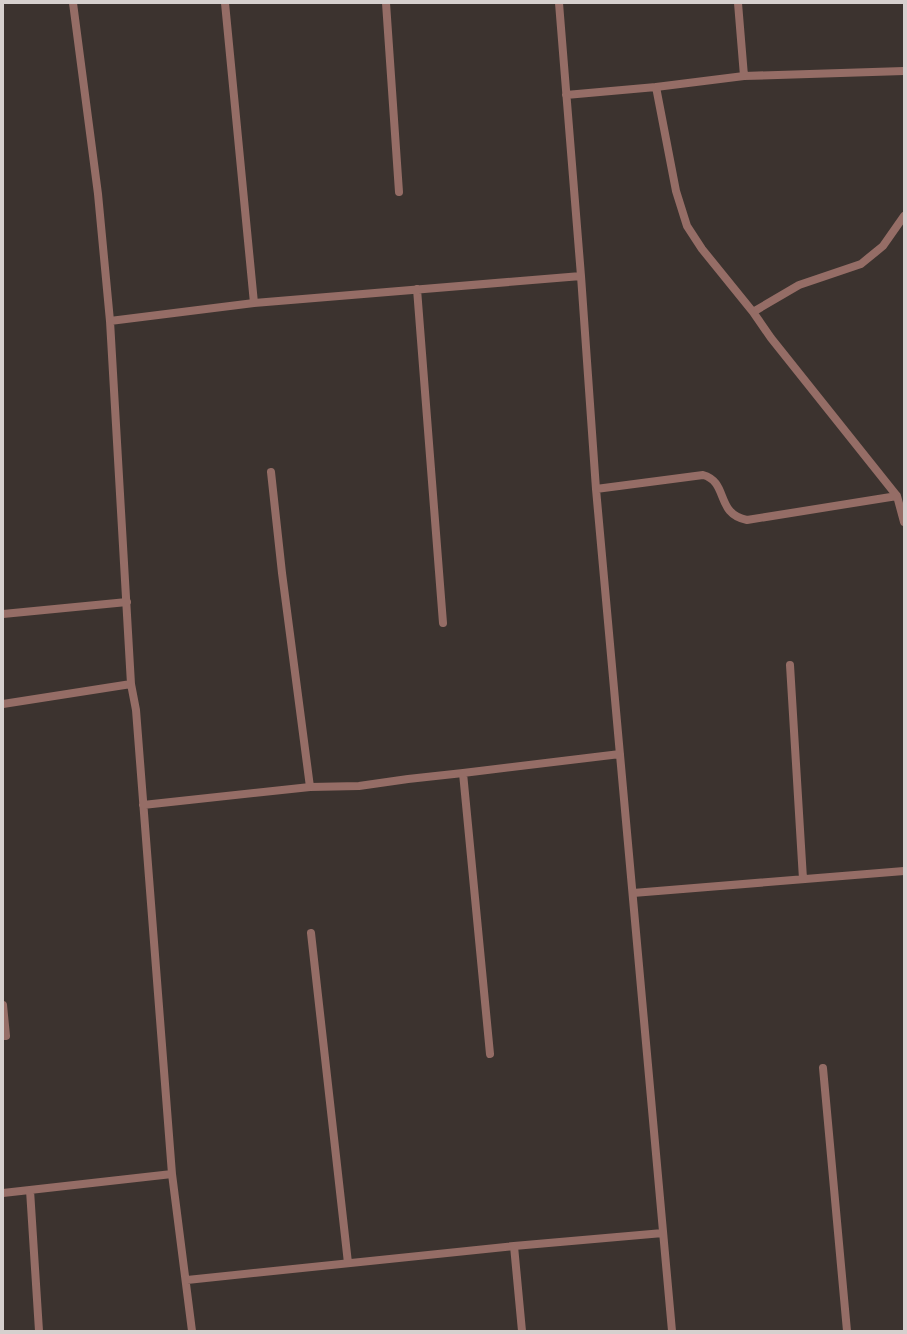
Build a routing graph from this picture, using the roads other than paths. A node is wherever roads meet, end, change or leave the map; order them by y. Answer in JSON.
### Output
{"nodes":[{"id":1,"x":73,"y":3,"type":"edge"},
{"id":2,"x":225,"y":3,"type":"edge"},
{"id":3,"x":386,"y":3,"type":"edge"},
{"id":4,"x":559,"y":3,"type":"edge"},
{"id":5,"x":738,"y":3,"type":"edge"},
{"id":6,"x":904,"y":71,"type":"edge"},
{"id":7,"x":744,"y":76,"type":"junction"},
{"id":8,"x":656,"y":87,"type":"junction"},
{"id":9,"x":566,"y":95,"type":"junction"},
{"id":10,"x":399,"y":192,"type":"dead end"},
{"id":11,"x":904,"y":216,"type":"edge"},
{"id":12,"x":581,"y":276,"type":"junction"},
{"id":13,"x":417,"y":289,"type":"junction"},
{"id":14,"x":254,"y":303,"type":"junction"},
{"id":15,"x":753,"y":312,"type":"junction"},
{"id":16,"x":110,"y":321,"type":"junction"},
{"id":17,"x":272,"y":472,"type":"dead end"},
{"id":18,"x":596,"y":489,"type":"junction"},
{"id":19,"x":897,"y":496,"type":"junction"},
{"id":20,"x":904,"y":522,"type":"edge"},
{"id":21,"x":127,"y":602,"type":"junction"},
{"id":22,"x":3,"y":614,"type":"edge"},
{"id":23,"x":443,"y":623,"type":"dead end"},
{"id":24,"x":790,"y":665,"type":"dead end"},
{"id":25,"x":131,"y":684,"type":"junction"},
{"id":26,"x":3,"y":704,"type":"edge"},
{"id":27,"x":620,"y":754,"type":"junction"},
{"id":28,"x":463,"y":774,"type":"junction"},
{"id":29,"x":310,"y":788,"type":"junction"},
{"id":30,"x":143,"y":805,"type":"junction"},
{"id":31,"x":904,"y":871,"type":"edge"},
{"id":32,"x":803,"y":879,"type":"junction"},
{"id":33,"x":633,"y":893,"type":"junction"},
{"id":34,"x":311,"y":933,"type":"dead end"},
{"id":35,"x":3,"y":1005,"type":"edge"},
{"id":36,"x":6,"y":1036,"type":"dead end"},
{"id":37,"x":490,"y":1054,"type":"dead end"},
{"id":38,"x":823,"y":1068,"type":"dead end"},
{"id":39,"x":172,"y":1174,"type":"junction"},
{"id":40,"x":30,"y":1190,"type":"junction"},
{"id":41,"x":3,"y":1193,"type":"edge"},
{"id":42,"x":663,"y":1232,"type":"junction"},
{"id":43,"x":514,"y":1246,"type":"junction"},
{"id":44,"x":348,"y":1263,"type":"junction"},
{"id":45,"x":187,"y":1280,"type":"junction"},
{"id":46,"x":39,"y":1331,"type":"edge"},
{"id":47,"x":192,"y":1331,"type":"edge"},
{"id":48,"x":522,"y":1331,"type":"edge"},
{"id":49,"x":672,"y":1331,"type":"edge"},
{"id":50,"x":847,"y":1331,"type":"edge"}],
"edges":[{"from":1,"to":16,"type":"street"},
{"from":2,"to":14,"type":"street"},
{"from":3,"to":10,"type":"street"},
{"from":4,"to":9,"type":"street"},
{"from":5,"to":7,"type":"street"},
{"from":6,"to":7,"type":"street"},
{"from":7,"to":8,"type":"street"},
{"from":8,"to":9,"type":"street"},
{"from":8,"to":15,"type":"street"},
{"from":9,"to":12,"type":"street"},
{"from":11,"to":15,"type":"street"},
{"from":12,"to":13,"type":"street"},
{"from":12,"to":18,"type":"street"},
{"from":13,"to":14,"type":"street"},
{"from":13,"to":23,"type":"street"},
{"from":14,"to":16,"type":"street"},
{"from":15,"to":19,"type":"street"},
{"from":16,"to":21,"type":"street"},
{"from":17,"to":29,"type":"street"},
{"from":18,"to":19,"type":"street"},
{"from":18,"to":27,"type":"street"},
{"from":19,"to":20,"type":"street"},
{"from":21,"to":22,"type":"street"},
{"from":21,"to":25,"type":"street"},
{"from":24,"to":32,"type":"street"},
{"from":25,"to":26,"type":"street"},
{"from":25,"to":30,"type":"street"},
{"from":27,"to":28,"type":"street"},
{"from":27,"to":33,"type":"street"},
{"from":28,"to":29,"type":"street"},
{"from":28,"to":37,"type":"street"},
{"from":29,"to":30,"type":"street"},
{"from":30,"to":39,"type":"street"},
{"from":31,"to":32,"type":"street"},
{"from":32,"to":33,"type":"street"},
{"from":33,"to":42,"type":"street"},
{"from":34,"to":44,"type":"street"},
{"from":35,"to":36,"type":"street"},
{"from":38,"to":50,"type":"street"},
{"from":39,"to":40,"type":"street"},
{"from":39,"to":45,"type":"street"},
{"from":40,"to":41,"type":"street"},
{"from":40,"to":46,"type":"street"},
{"from":42,"to":43,"type":"street"},
{"from":42,"to":49,"type":"street"},
{"from":43,"to":44,"type":"street"},
{"from":43,"to":48,"type":"street"},
{"from":44,"to":45,"type":"street"},
{"from":45,"to":47,"type":"street"}]}
